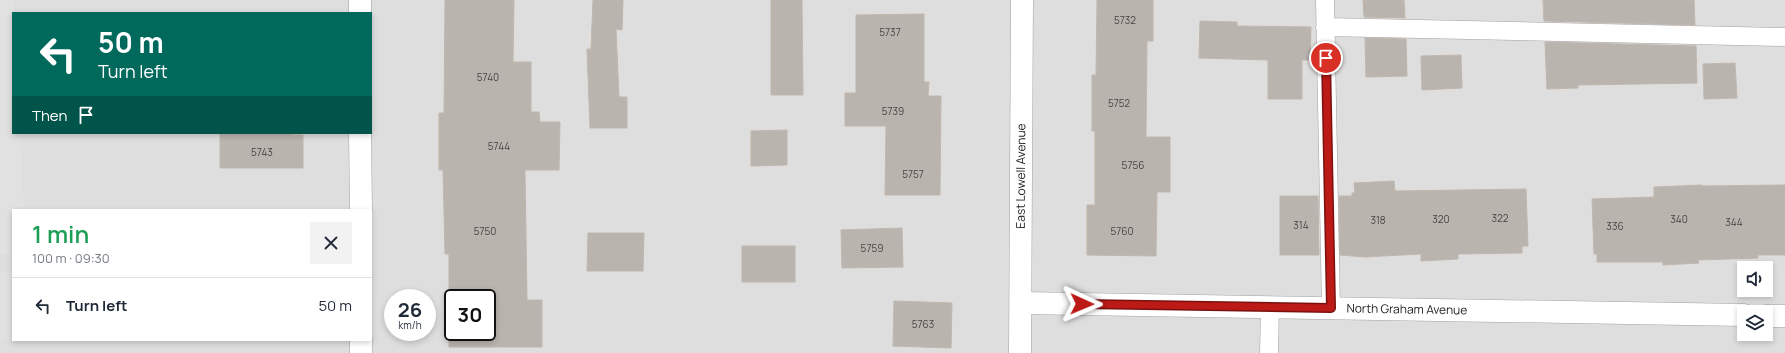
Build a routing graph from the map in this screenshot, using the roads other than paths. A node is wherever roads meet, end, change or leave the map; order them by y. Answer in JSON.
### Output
{"nodes":[{"id":1,"x":360,"y":0,"type":"edge"},
{"id":2,"x":1022,"y":0,"type":"edge"},
{"id":3,"x":1325,"y":0,"type":"edge"},
{"id":4,"x":360,"y":12,"type":"edge"},
{"id":5,"x":1326,"y":27,"type":"junction"},
{"id":6,"x":1785,"y":37,"type":"edge"},
{"id":7,"x":360,"y":134,"type":"edge"},
{"id":8,"x":361,"y":209,"type":"edge"},
{"id":9,"x":1021,"y":302,"type":"junction"},
{"id":10,"x":1270,"y":307,"type":"junction"},
{"id":11,"x":1331,"y":308,"type":"junction"},
{"id":12,"x":1737,"y":315,"type":"edge"},
{"id":13,"x":1773,"y":316,"type":"edge"},
{"id":14,"x":1785,"y":316,"type":"edge"},
{"id":15,"x":361,"y":341,"type":"edge"},
{"id":16,"x":362,"y":353,"type":"edge"},
{"id":17,"x":1020,"y":353,"type":"edge"},
{"id":18,"x":1269,"y":353,"type":"edge"}],
"edges":[{"from":1,"to":4,"type":"street"},
{"from":2,"to":9,"type":"street","name":"East Lowell Avenue"},
{"from":3,"to":5,"type":"lane"},
{"from":5,"to":6,"type":"lane"},
{"from":5,"to":11,"type":"lane"},
{"from":7,"to":8,"type":"street"},
{"from":9,"to":10,"type":"street","name":"North Graham Avenue"},
{"from":9,"to":17,"type":"street","name":"East Lowell Avenue"},
{"from":10,"to":11,"type":"street","name":"North Graham Avenue"},
{"from":10,"to":18,"type":"lane"},
{"from":11,"to":12,"type":"street","name":"North Graham Avenue"},
{"from":13,"to":14,"type":"street"},
{"from":15,"to":16,"type":"street"}]}
